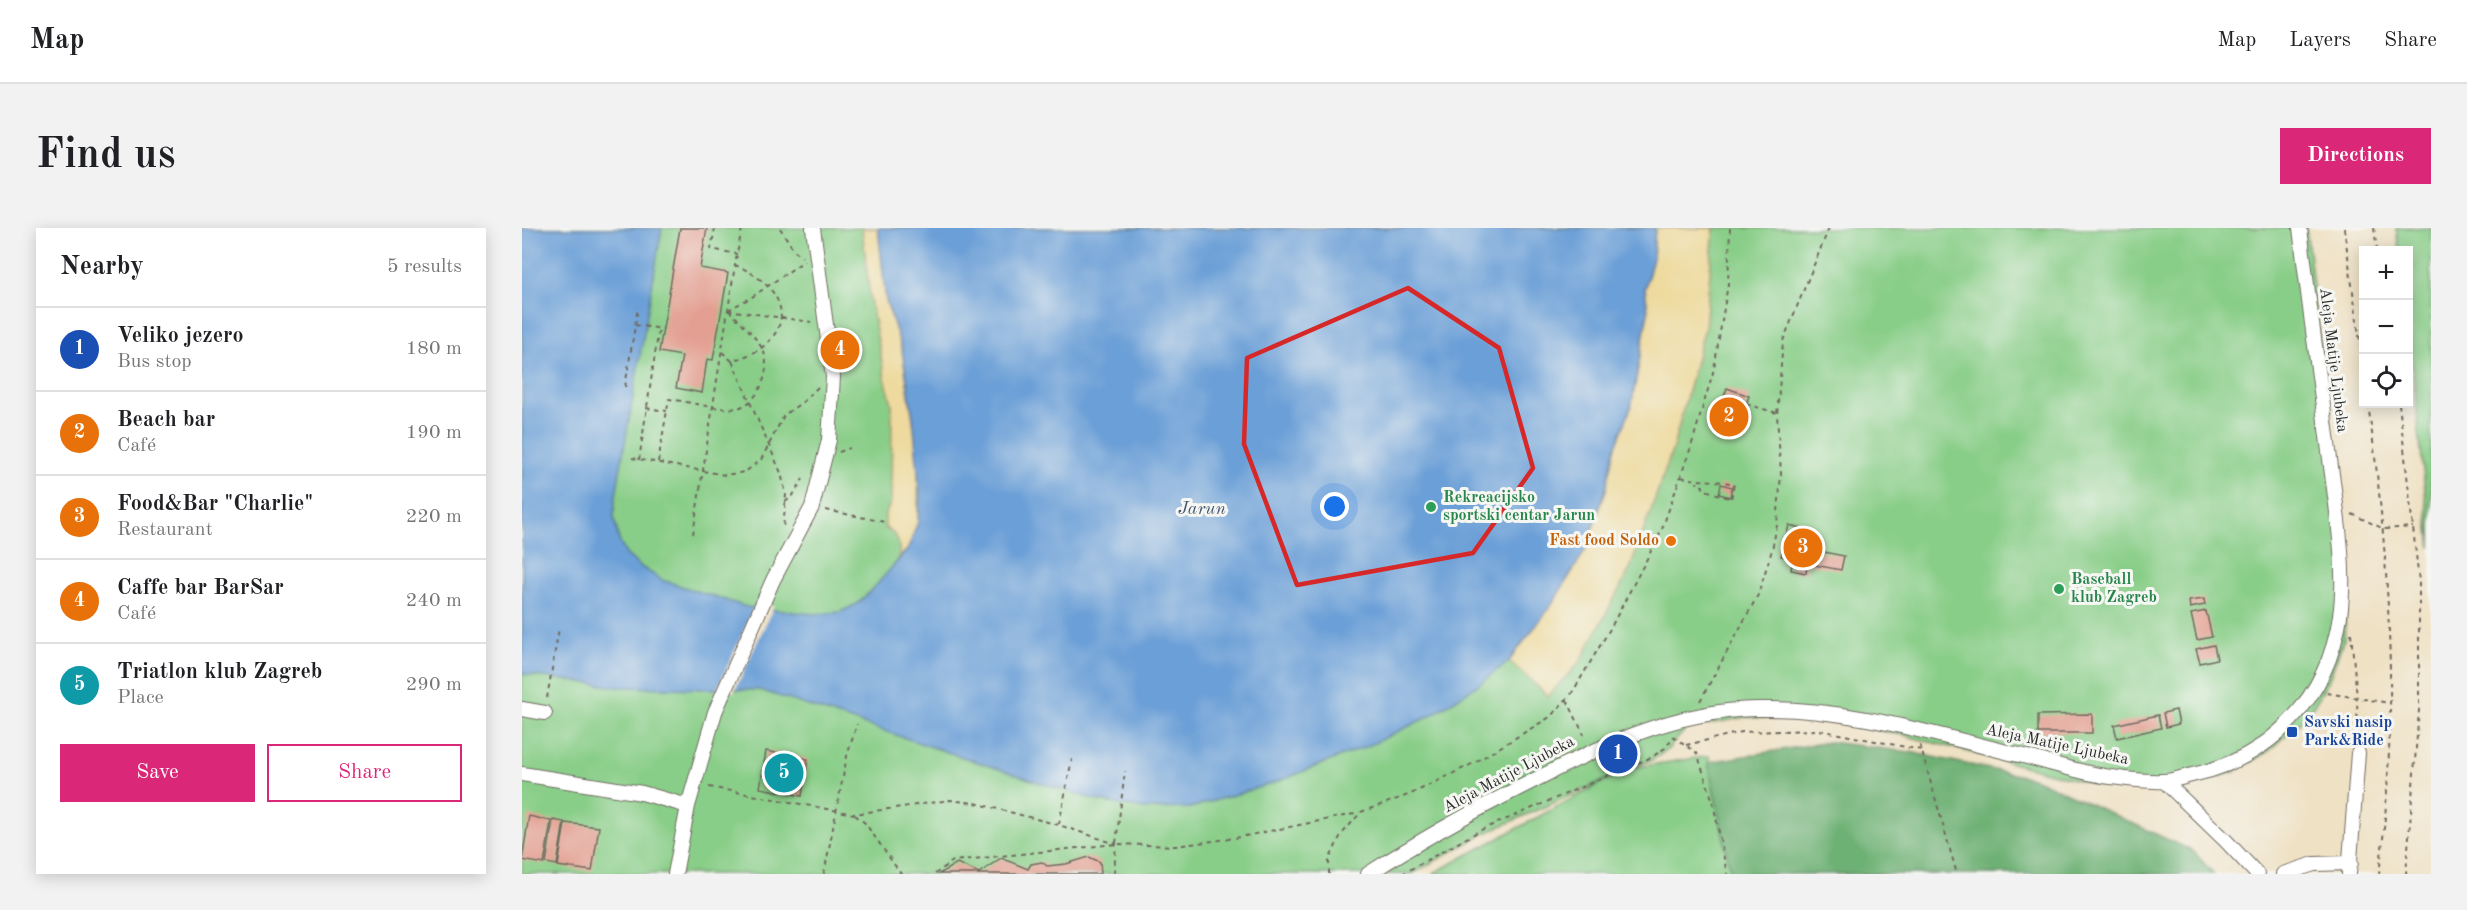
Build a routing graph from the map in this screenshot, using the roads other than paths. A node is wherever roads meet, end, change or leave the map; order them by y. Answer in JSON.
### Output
{"nodes":[{"id":1,"x":813,"y":228,"type":"edge"},
{"id":2,"x":2300,"y":228,"type":"edge"},
{"id":3,"x":522,"y":709,"type":"edge"},
{"id":4,"x":545,"y":713,"type":"road end"},
{"id":5,"x":2358,"y":753,"type":"road end"},
{"id":6,"x":522,"y":774,"type":"edge"},
{"id":7,"x":2164,"y":781,"type":"junction"},
{"id":8,"x":688,"y":806,"type":"junction"},
{"id":9,"x":2350,"y":868,"type":"edge"},
{"id":10,"x":675,"y":874,"type":"edge"},
{"id":11,"x":1368,"y":874,"type":"edge"},
{"id":12,"x":2257,"y":874,"type":"edge"},
{"id":13,"x":2283,"y":874,"type":"edge"}],
"edges":[{"from":1,"to":8,"type":"street"},
{"from":2,"to":7,"type":"street","name":"Aleja Matije Ljubeka"},
{"from":3,"to":4,"type":"street"},
{"from":5,"to":9,"type":"street"},
{"from":6,"to":8,"type":"street"},
{"from":7,"to":11,"type":"street","name":"Aleja Matije Ljubeka"},
{"from":7,"to":12,"type":"street"},
{"from":8,"to":10,"type":"street"},
{"from":9,"to":13,"type":"street"}]}
